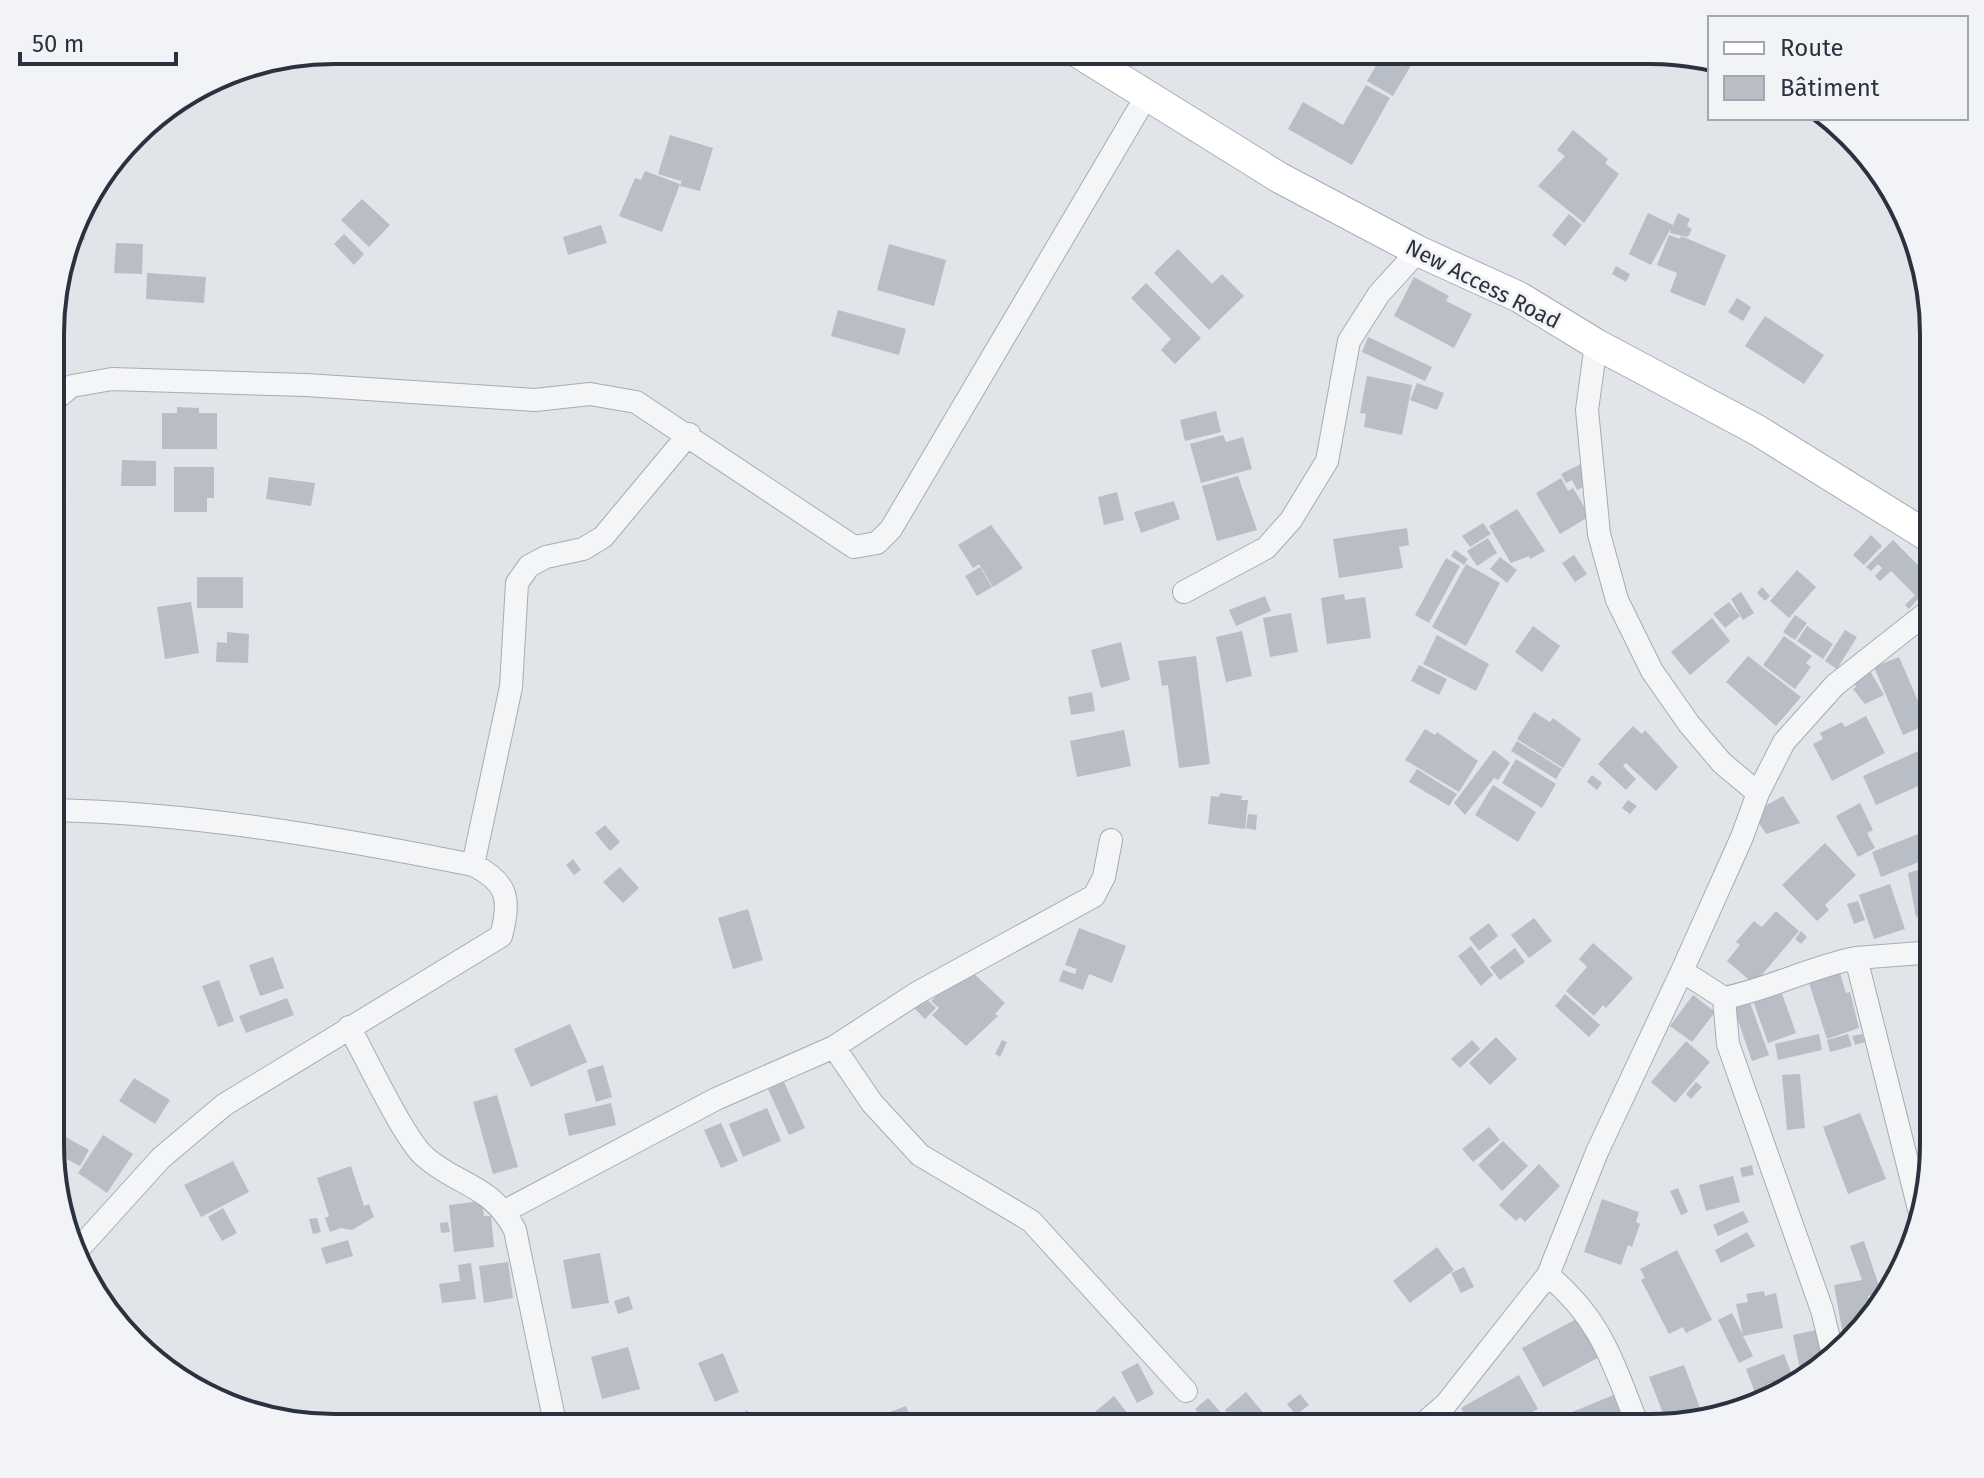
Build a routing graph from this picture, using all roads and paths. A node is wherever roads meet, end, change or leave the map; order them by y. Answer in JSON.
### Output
{"nodes":[{"id":1,"x":1098,"y":65,"type":"edge"},
{"id":2,"x":1147,"y":95,"type":"junction"},
{"id":3,"x":1418,"y":251,"type":"junction"},
{"id":4,"x":1596,"y":344,"type":"junction"},
{"id":5,"x":64,"y":392,"type":"edge"},
{"id":6,"x":689,"y":434,"type":"junction"},
{"id":7,"x":1919,"y":531,"type":"edge"},
{"id":8,"x":1184,"y":592,"type":"dead end"},
{"id":9,"x":1919,"y":618,"type":"edge"},
{"id":10,"x":1758,"y":793,"type":"junction"},
{"id":11,"x":65,"y":810,"type":"edge"},
{"id":12,"x":1111,"y":840,"type":"dead end"},
{"id":13,"x":473,"y":865,"type":"junction"},
{"id":14,"x":1919,"y":953,"type":"edge"},
{"id":15,"x":1856,"y":958,"type":"junction"},
{"id":16,"x":1682,"y":971,"type":"junction"},
{"id":17,"x":1724,"y":998,"type":"junction"},
{"id":18,"x":349,"y":1027,"type":"junction"},
{"id":19,"x":834,"y":1047,"type":"junction"},
{"id":20,"x":1915,"y":1194,"type":"edge"},
{"id":21,"x":505,"y":1211,"type":"junction"},
{"id":22,"x":84,"y":1243,"type":"edge"},
{"id":23,"x":1548,"y":1275,"type":"junction"},
{"id":24,"x":1830,"y":1345,"type":"edge"},
{"id":25,"x":1186,"y":1391,"type":"dead end"},
{"id":26,"x":553,"y":1413,"type":"edge"},
{"id":27,"x":1435,"y":1414,"type":"edge"},
{"id":28,"x":1633,"y":1414,"type":"edge"}],
"edges":[{"from":1,"to":2,"type":"main road","name":"New Access Road"},
{"from":2,"to":3,"type":"main road","name":"New Access Road"},
{"from":2,"to":6,"type":"street"},
{"from":3,"to":4,"type":"main road","name":"New Access Road"},
{"from":3,"to":8,"type":"street"},
{"from":4,"to":7,"type":"main road","name":"New Access Road"},
{"from":4,"to":10,"type":"street"},
{"from":5,"to":6,"type":"street"},
{"from":6,"to":13,"type":"street"},
{"from":9,"to":10,"type":"street"},
{"from":10,"to":16,"type":"street"},
{"from":11,"to":13,"type":"street"},
{"from":12,"to":19,"type":"street"},
{"from":13,"to":18,"type":"street"},
{"from":14,"to":15,"type":"street"},
{"from":15,"to":17,"type":"street"},
{"from":15,"to":20,"type":"street"},
{"from":16,"to":17,"type":"street"},
{"from":16,"to":23,"type":"street"},
{"from":17,"to":24,"type":"street"},
{"from":18,"to":21,"type":"street"},
{"from":18,"to":22,"type":"street"},
{"from":19,"to":21,"type":"street"},
{"from":19,"to":25,"type":"street"},
{"from":21,"to":26,"type":"street"},
{"from":23,"to":27,"type":"street"},
{"from":23,"to":28,"type":"street"}]}
